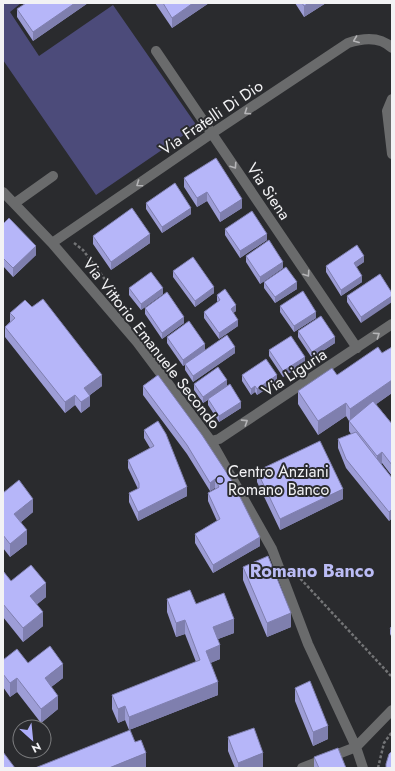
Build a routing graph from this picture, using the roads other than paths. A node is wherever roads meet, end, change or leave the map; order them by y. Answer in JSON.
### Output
{"nodes":[{"id":1,"x":392,"y":48,"type":"edge"},
{"id":2,"x":156,"y":51,"type":"dead end"},
{"id":3,"x":392,"y":99,"type":"edge"},
{"id":4,"x":211,"y":134,"type":"junction"},
{"id":5,"x":392,"y":154,"type":"edge"},
{"id":6,"x":53,"y":176,"type":"dead end"},
{"id":7,"x":3,"y":192,"type":"edge"},
{"id":8,"x":15,"y":203,"type":"junction"},
{"id":9,"x":52,"y":244,"type":"junction"},
{"id":10,"x":392,"y":324,"type":"edge"},
{"id":11,"x":357,"y":348,"type":"junction"},
{"id":12,"x":211,"y":441,"type":"junction"},
{"id":13,"x":392,"y":710,"type":"edge"},
{"id":14,"x":356,"y":747,"type":"junction"},
{"id":15,"x":302,"y":768,"type":"edge"},
{"id":16,"x":363,"y":768,"type":"edge"}],
"edges":[{"from":1,"to":4,"type":"street","name":"Via Fratelli Di Dio","one_way":true},
{"from":2,"to":4,"type":"street","name":"Via Siena"},
{"from":3,"to":5,"type":"street"},
{"from":4,"to":9,"type":"street","name":"Via Fratelli Di Dio","one_way":true},
{"from":4,"to":11,"type":"street","name":"Via Siena","one_way":true},
{"from":6,"to":8,"type":"street"},
{"from":7,"to":8,"type":"street","name":"Via Vittorio Emanuele Secondo"},
{"from":8,"to":9,"type":"street","name":"Via Vittorio Emanuele Secondo"},
{"from":9,"to":12,"type":"street","name":"Via Vittorio Emanuele Secondo"},
{"from":11,"to":10,"type":"street","name":"Via Liguria","one_way":true},
{"from":12,"to":11,"type":"street","name":"Via Liguria","one_way":true},
{"from":12,"to":14,"type":"street","name":"Via Vittorio Emanuele Secondo"},
{"from":13,"to":14,"type":"street"},
{"from":14,"to":15,"type":"street"},
{"from":14,"to":16,"type":"street","name":"Via Vittorio Emanuele Secondo"}]}
